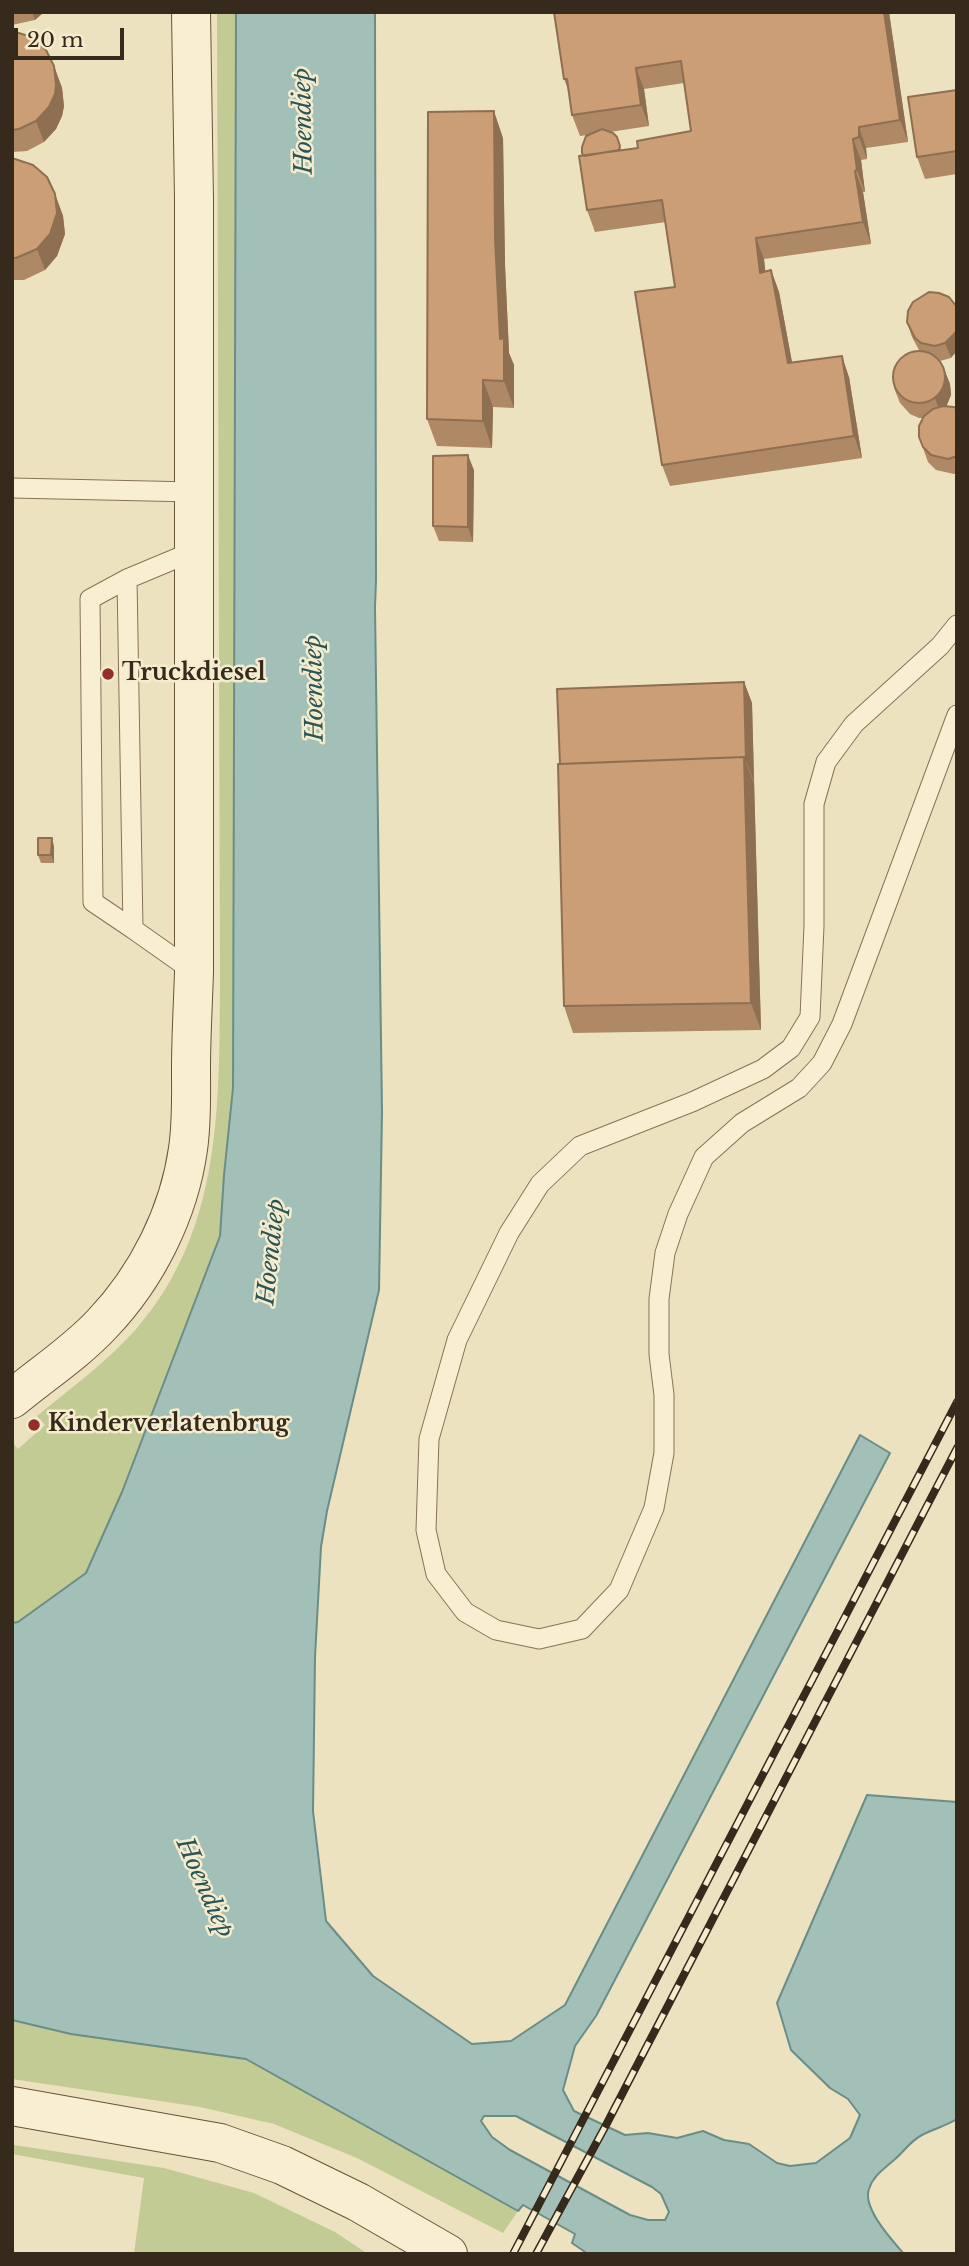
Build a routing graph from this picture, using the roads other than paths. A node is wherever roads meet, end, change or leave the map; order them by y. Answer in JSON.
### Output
{"nodes":[{"id":1,"x":191,"y":12,"type":"edge"},
{"id":2,"x":12,"y":488,"type":"edge"},
{"id":3,"x":194,"y":492,"type":"junction"},
{"id":4,"x":194,"y":551,"type":"junction"},
{"id":5,"x":127,"y":579,"type":"junction"},
{"id":6,"x":957,"y":625,"type":"edge"},
{"id":7,"x":957,"y":715,"type":"edge"},
{"id":8,"x":133,"y":929,"type":"junction"},
{"id":9,"x":194,"y":972,"type":"junction"},
{"id":10,"x":12,"y":1399,"type":"edge"},
{"id":11,"x":12,"y":2106,"type":"edge"},
{"id":12,"x":448,"y":2254,"type":"edge"}],
"edges":[{"from":1,"to":3,"type":"main road"},
{"from":2,"to":3,"type":"lane"},
{"from":3,"to":4,"type":"main road"},
{"from":4,"to":5,"type":"lane"},
{"from":4,"to":9,"type":"main road"},
{"from":5,"to":8,"type":"lane"},
{"from":5,"to":8,"type":"lane"},
{"from":6,"to":7,"type":"lane"},
{"from":8,"to":9,"type":"lane"},
{"from":9,"to":10,"type":"main road"},
{"from":11,"to":12,"type":"main road"}]}
